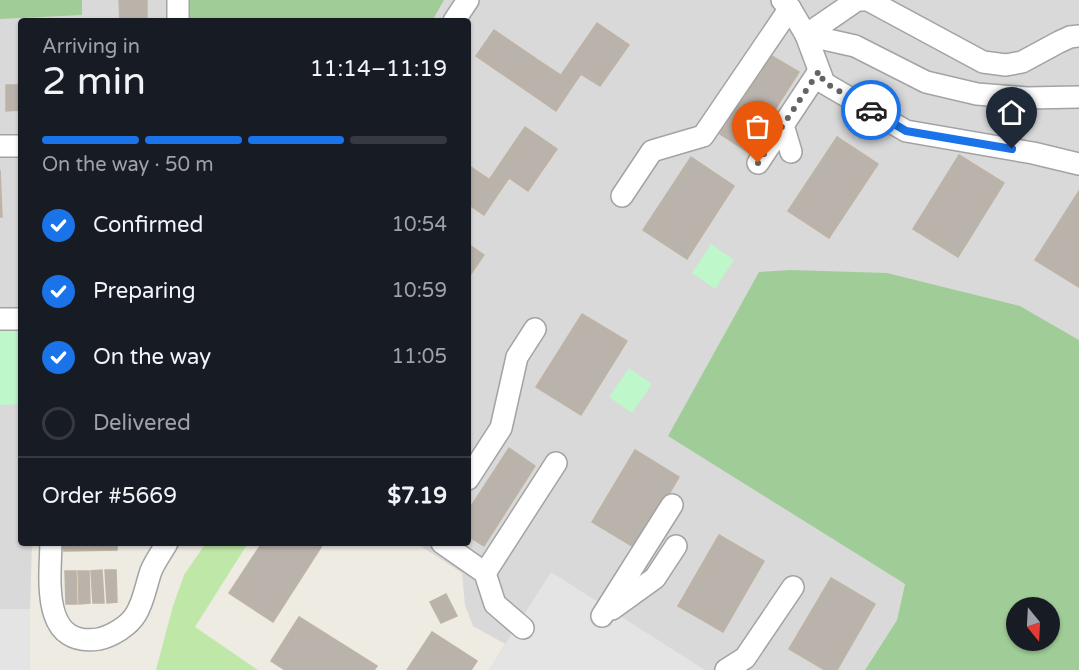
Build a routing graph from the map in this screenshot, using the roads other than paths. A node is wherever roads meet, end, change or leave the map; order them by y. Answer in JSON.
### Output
{"nodes":[{"id":1,"x":178,"y":0,"type":"edge"},
{"id":2,"x":468,"y":0,"type":"edge"},
{"id":3,"x":786,"y":3,"type":"edge"},
{"id":4,"x":178,"y":18,"type":"edge"},
{"id":5,"x":456,"y":18,"type":"edge"},
{"id":6,"x":806,"y":35,"type":"junction"},
{"id":7,"x":1079,"y":36,"type":"edge"},
{"id":8,"x":819,"y":71,"type":"junction"},
{"id":9,"x":1079,"y":97,"type":"edge"},
{"id":10,"x":783,"y":125,"type":"junction"},
{"id":11,"x":0,"y":146,"type":"edge"},
{"id":12,"x":18,"y":146,"type":"edge"},
{"id":13,"x":791,"y":152,"type":"dead end"},
{"id":14,"x":758,"y":163,"type":"dead end"},
{"id":15,"x":1079,"y":164,"type":"edge"},
{"id":16,"x":622,"y":196,"type":"dead end"},
{"id":17,"x":0,"y":319,"type":"edge"},
{"id":18,"x":18,"y":319,"type":"edge"},
{"id":19,"x":535,"y":329,"type":"dead end"},
{"id":20,"x":556,"y":464,"type":"dead end"},
{"id":21,"x":471,"y":473,"type":"edge"},
{"id":22,"x":672,"y":505,"type":"dead end"},
{"id":23,"x":51,"y":546,"type":"edge"},
{"id":24,"x":165,"y":546,"type":"edge"},
{"id":25,"x":446,"y":546,"type":"edge"},
{"id":26,"x":676,"y":546,"type":"dead end"},
{"id":27,"x":485,"y":573,"type":"junction"},
{"id":28,"x":793,"y":587,"type":"dead end"},
{"id":29,"x":523,"y":628,"type":"dead end"},
{"id":30,"x":726,"y":670,"type":"edge"}],
"edges":[{"from":1,"to":4,"type":"street"},
{"from":2,"to":5,"type":"street"},
{"from":3,"to":6,"type":"street"},
{"from":3,"to":16,"type":"street"},
{"from":6,"to":7,"type":"street"},
{"from":6,"to":8,"type":"street"},
{"from":6,"to":9,"type":"street"},
{"from":8,"to":10,"type":"street"},
{"from":8,"to":15,"type":"street"},
{"from":10,"to":13,"type":"street"},
{"from":10,"to":14,"type":"street"},
{"from":11,"to":12,"type":"street"},
{"from":17,"to":18,"type":"street"},
{"from":19,"to":21,"type":"street"},
{"from":20,"to":27,"type":"street"},
{"from":22,"to":26,"type":"street"},
{"from":23,"to":24,"type":"street"},
{"from":25,"to":27,"type":"street"},
{"from":27,"to":29,"type":"street"},
{"from":28,"to":30,"type":"street"}]}
